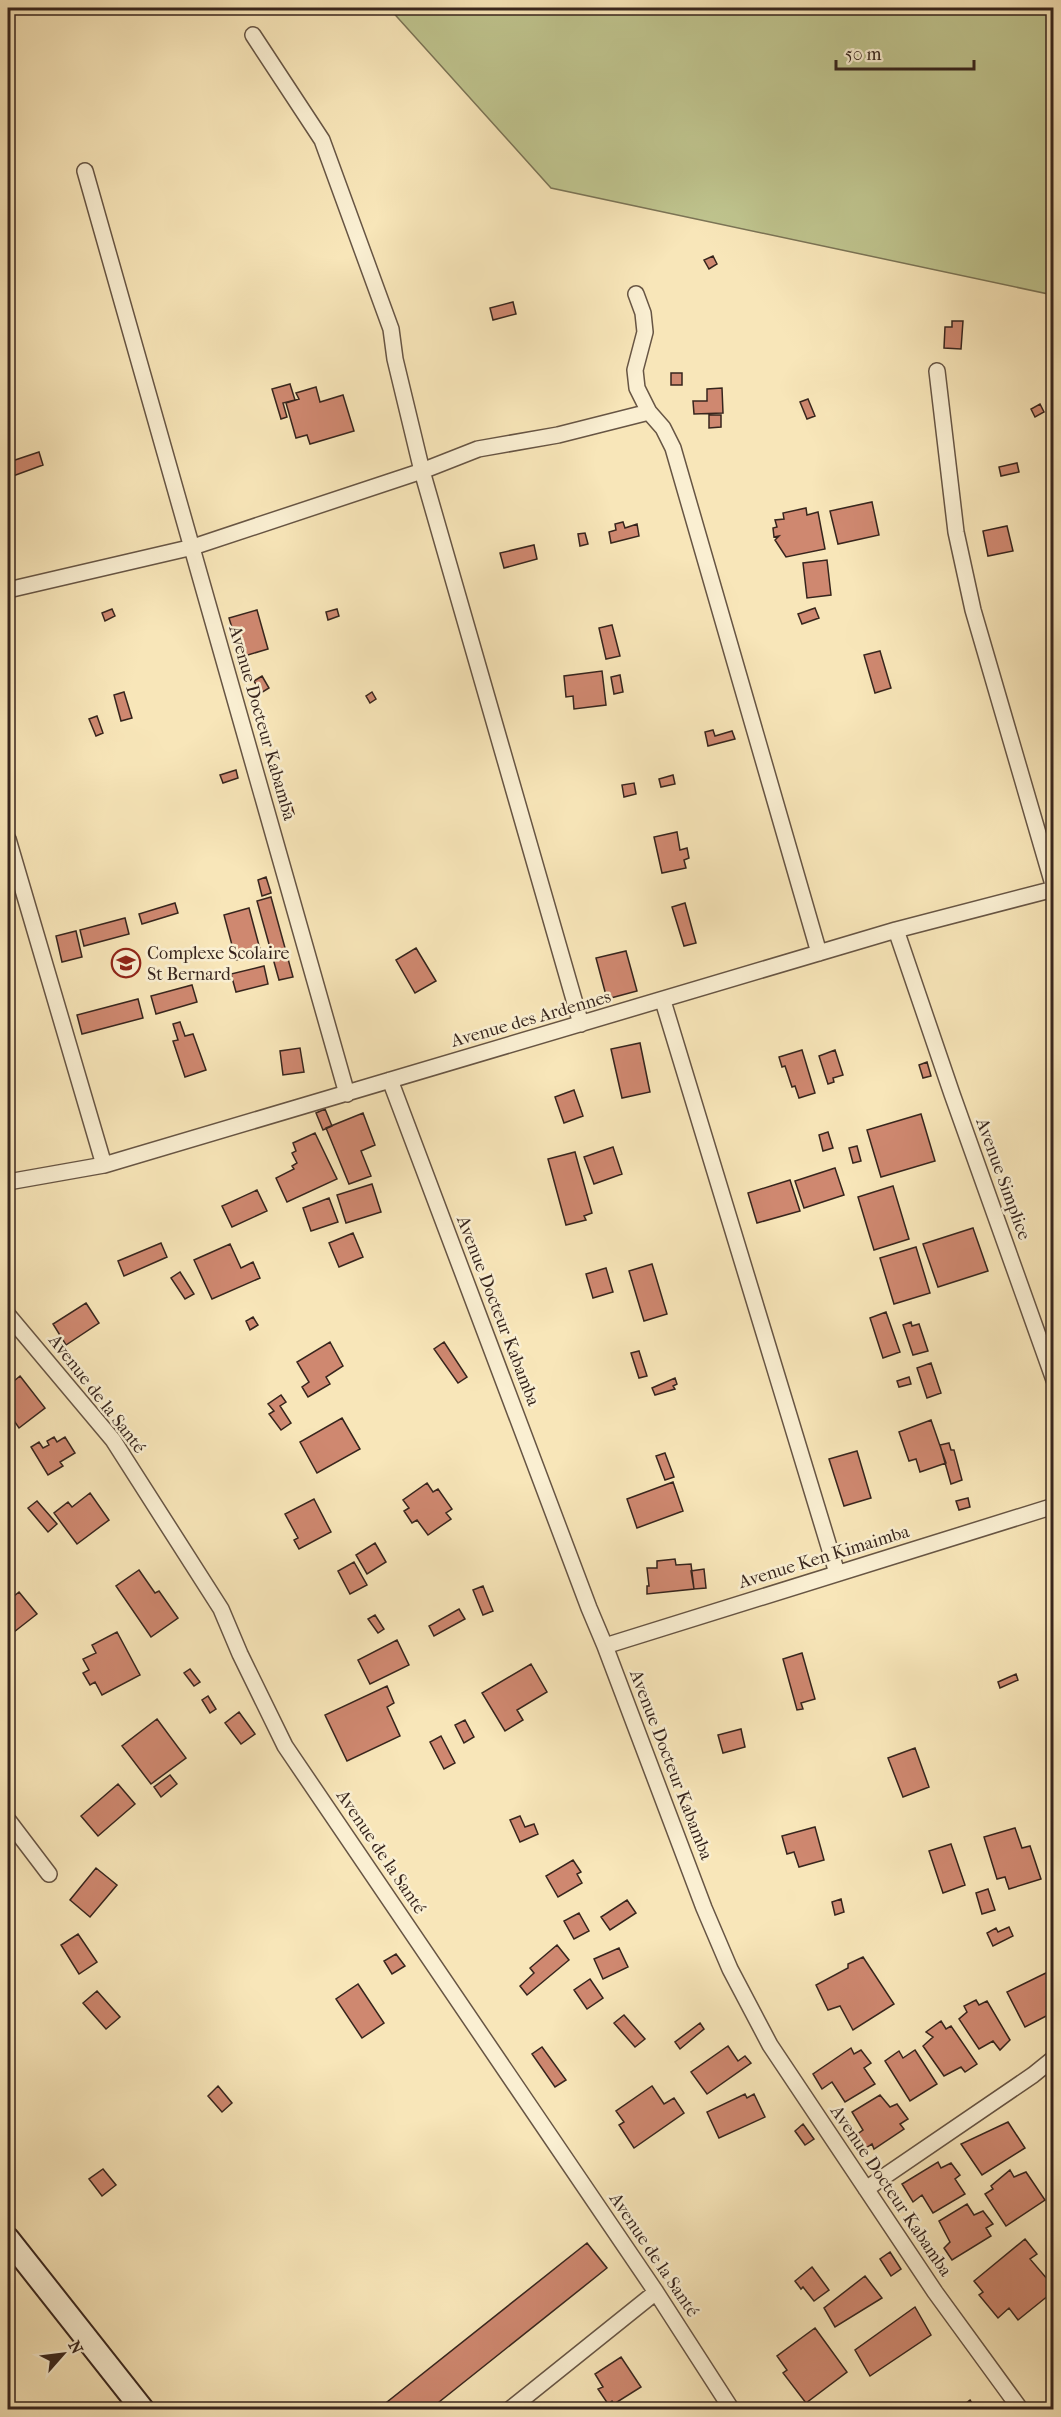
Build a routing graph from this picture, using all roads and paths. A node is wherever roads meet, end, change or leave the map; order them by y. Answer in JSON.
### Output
{"nodes":[{"id":1,"x":253,"y":35,"type":"dead end"},
{"id":2,"x":85,"y":171,"type":"dead end"},
{"id":3,"x":636,"y":294,"type":"dead end"},
{"id":4,"x":937,"y":371,"type":"dead end"},
{"id":5,"x":649,"y":412,"type":"junction"},
{"id":6,"x":422,"y":471,"type":"junction"},
{"id":7,"x":193,"y":547,"type":"junction"},
{"id":8,"x":8,"y":590,"type":"edge"},
{"id":9,"x":8,"y":839,"type":"edge"},
{"id":10,"x":1053,"y":889,"type":"edge"},
{"id":11,"x":896,"y":930,"type":"junction"},
{"id":12,"x":819,"y":953,"type":"junction"},
{"id":13,"x":663,"y":1001,"type":"junction"},
{"id":14,"x":581,"y":1024,"type":"junction"},
{"id":15,"x":390,"y":1080,"type":"junction"},
{"id":16,"x":347,"y":1094,"type":"junction"},
{"id":17,"x":104,"y":1165,"type":"junction"},
{"id":18,"x":8,"y":1182,"type":"edge"},
{"id":19,"x":8,"y":1315,"type":"edge"},
{"id":20,"x":1053,"y":1380,"type":"edge"},
{"id":21,"x":1053,"y":1506,"type":"edge"},
{"id":22,"x":837,"y":1573,"type":"junction"},
{"id":23,"x":606,"y":1646,"type":"junction"},
{"id":24,"x":8,"y":1820,"type":"edge"},
{"id":25,"x":49,"y":1874,"type":"dead end"},
{"id":26,"x":1053,"y":2058,"type":"edge"},
{"id":27,"x":866,"y":2189,"type":"junction"},
{"id":28,"x":8,"y":2239,"type":"edge"},
{"id":29,"x":656,"y":2292,"type":"junction"},
{"id":30,"x":143,"y":2409,"type":"edge"},
{"id":31,"x":509,"y":2409,"type":"edge"},
{"id":32,"x":732,"y":2409,"type":"edge"},
{"id":33,"x":1021,"y":2409,"type":"edge"}],
"edges":[{"from":1,"to":6,"type":"street"},
{"from":2,"to":7,"type":"street","name":"Avenue Docteur Kabamba"},
{"from":3,"to":5,"type":"street"},
{"from":4,"to":10,"type":"street"},
{"from":5,"to":6,"type":"street"},
{"from":5,"to":12,"type":"street"},
{"from":6,"to":7,"type":"street"},
{"from":6,"to":14,"type":"street"},
{"from":7,"to":8,"type":"street"},
{"from":7,"to":16,"type":"street","name":"Avenue Docteur Kabamba"},
{"from":9,"to":17,"type":"street"},
{"from":10,"to":11,"type":"street","name":"Avenue des Ardennes"},
{"from":11,"to":12,"type":"street","name":"Avenue des Ardennes"},
{"from":11,"to":20,"type":"street","name":"Avenue Simplice"},
{"from":12,"to":13,"type":"street","name":"Avenue des Ardennes"},
{"from":13,"to":14,"type":"street","name":"Avenue des Ardennes"},
{"from":13,"to":22,"type":"street"},
{"from":14,"to":15,"type":"street","name":"Avenue des Ardennes"},
{"from":15,"to":16,"type":"street","name":"Avenue des Ardennes"},
{"from":15,"to":23,"type":"street","name":"Avenue Docteur Kabamba"},
{"from":16,"to":17,"type":"street","name":"Avenue des Ardennes"},
{"from":17,"to":18,"type":"street","name":"Avenue des Ardennes"},
{"from":19,"to":29,"type":"street","name":"Avenue de la Santé"},
{"from":21,"to":22,"type":"street","name":"Avenue Ken Kimaimba"},
{"from":22,"to":23,"type":"street","name":"Avenue Ken Kimaimba"},
{"from":23,"to":27,"type":"street","name":"Avenue Docteur Kabamba"},
{"from":24,"to":25,"type":"street"},
{"from":26,"to":27,"type":"street"},
{"from":27,"to":33,"type":"street","name":"Avenue Docteur Kabamba"},
{"from":28,"to":30,"type":"main road"},
{"from":29,"to":31,"type":"street"},
{"from":29,"to":32,"type":"street","name":"Avenue de la Santé"}]}
